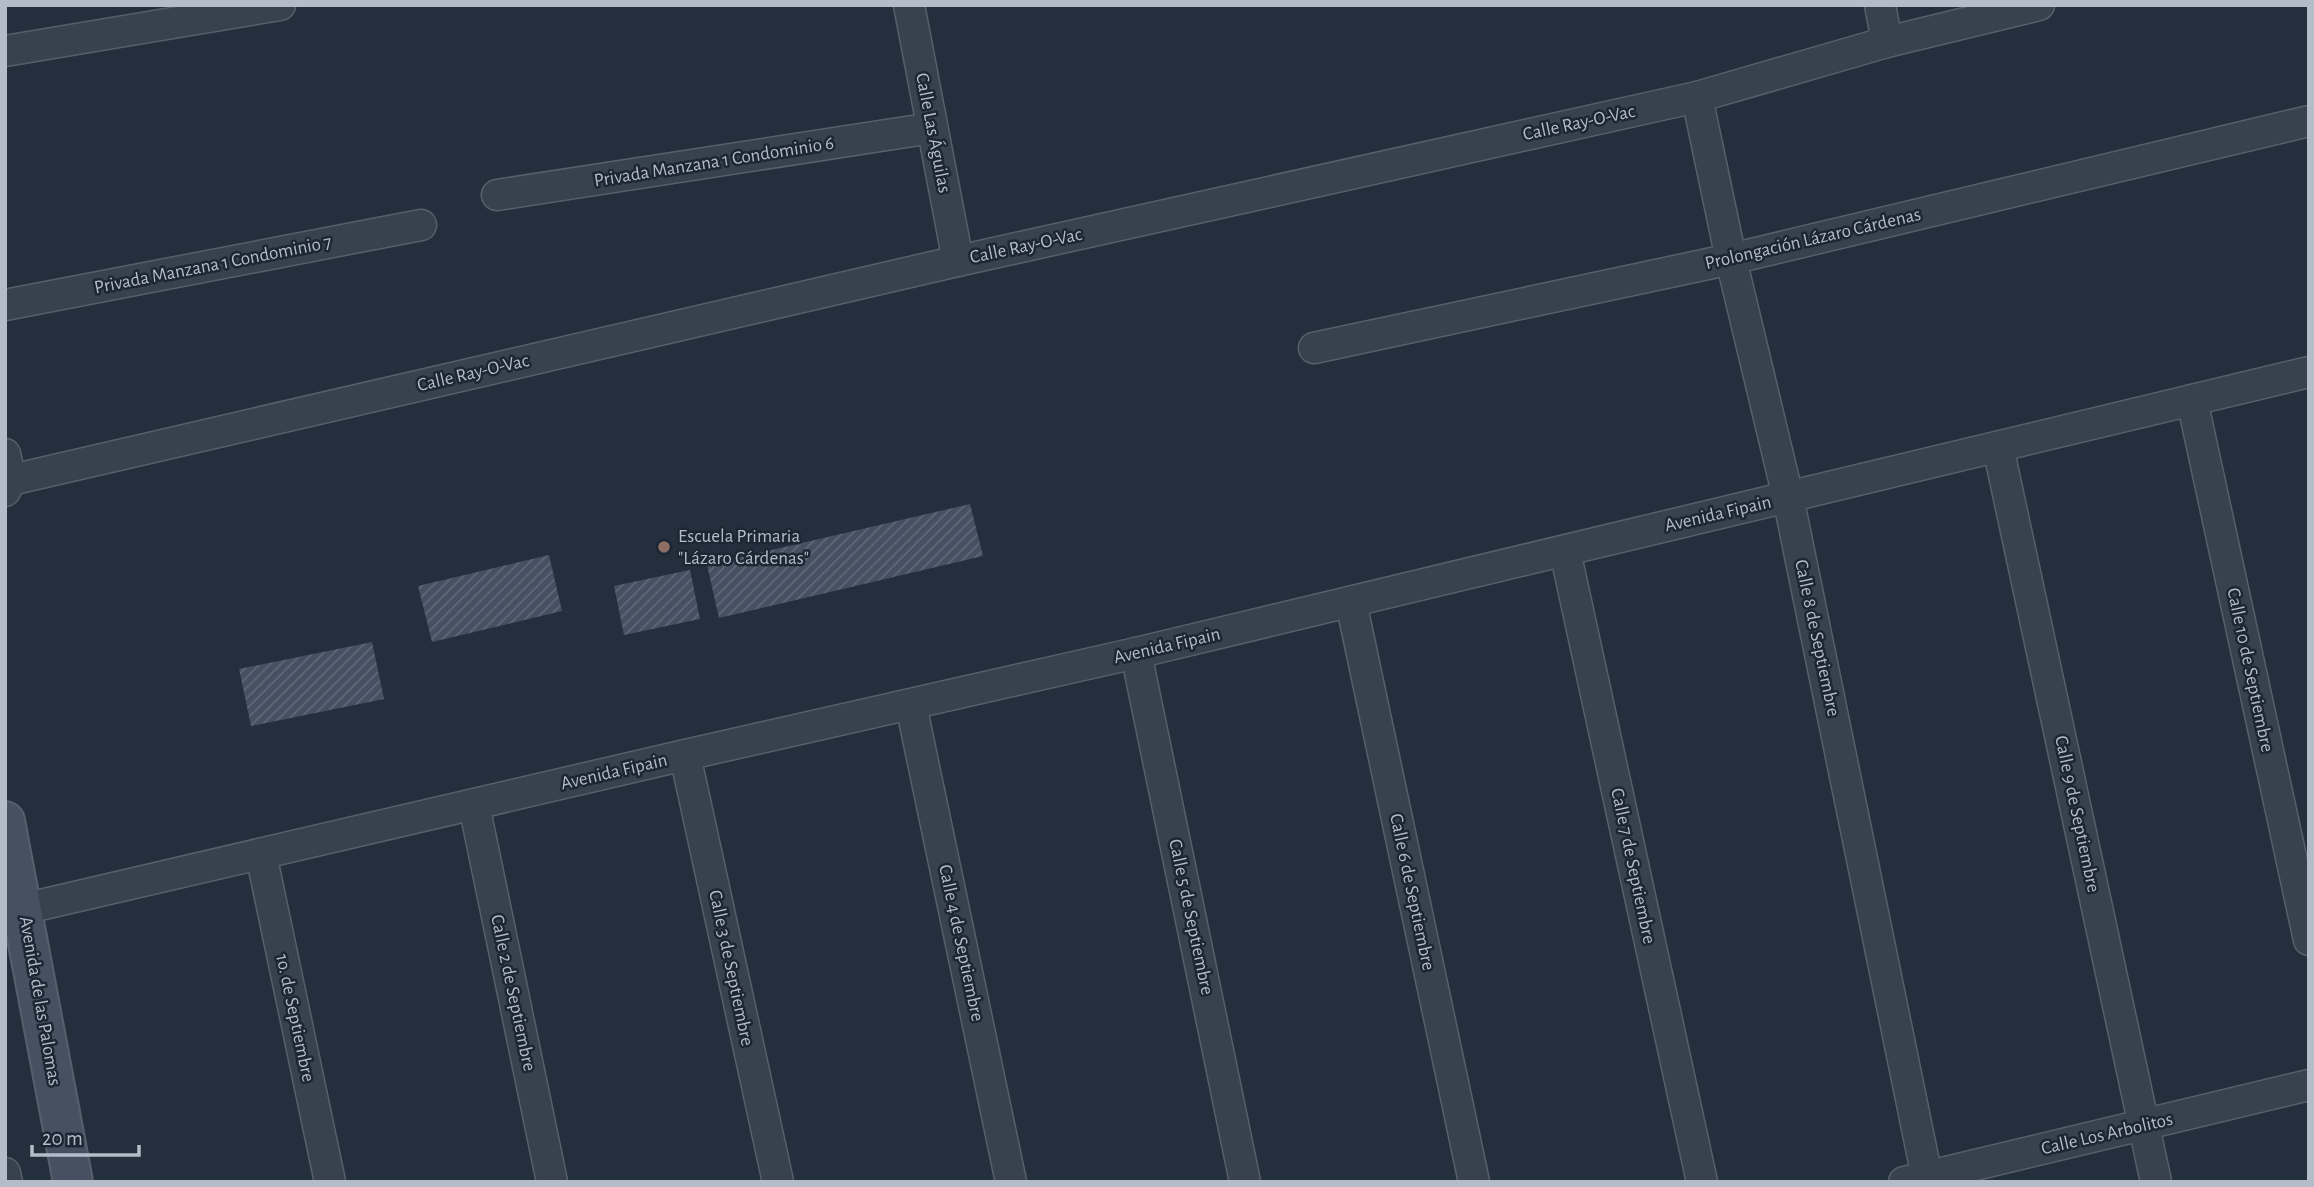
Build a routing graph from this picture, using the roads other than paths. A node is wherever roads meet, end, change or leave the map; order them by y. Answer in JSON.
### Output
{"nodes":[{"id":1,"x":280,"y":5,"type":"edge"},
{"id":2,"x":909,"y":5,"type":"edge"},
{"id":3,"x":1880,"y":5,"type":"edge"},
{"id":4,"x":2039,"y":5,"type":"edge"},
{"id":5,"x":1887,"y":42,"type":"junction"},
{"id":6,"x":5,"y":51,"type":"edge"},
{"id":7,"x":1697,"y":97,"type":"junction"},
{"id":8,"x":2309,"y":121,"type":"edge"},
{"id":9,"x":932,"y":128,"type":"junction"},
{"id":10,"x":497,"y":195,"type":"dead end"},
{"id":11,"x":422,"y":225,"type":"dead end"},
{"id":12,"x":1731,"y":259,"type":"junction"},
{"id":13,"x":958,"y":261,"type":"junction"},
{"id":14,"x":5,"y":305,"type":"edge"},
{"id":15,"x":1314,"y":348,"type":"dead end"},
{"id":16,"x":2309,"y":372,"type":"edge"},
{"id":17,"x":2192,"y":400,"type":"junction"},
{"id":18,"x":1998,"y":447,"type":"junction"},
{"id":19,"x":7,"y":475,"type":"edge"},
{"id":20,"x":1788,"y":497,"type":"junction"},
{"id":21,"x":1565,"y":551,"type":"junction"},
{"id":22,"x":1351,"y":602,"type":"junction"},
{"id":23,"x":1136,"y":653,"type":"junction"},
{"id":24,"x":911,"y":705,"type":"junction"},
{"id":25,"x":685,"y":755,"type":"junction"},
{"id":26,"x":474,"y":805,"type":"junction"},
{"id":27,"x":7,"y":838,"type":"edge"},
{"id":28,"x":261,"y":854,"type":"junction"},
{"id":29,"x":23,"y":909,"type":"junction"},
{"id":30,"x":2309,"y":940,"type":"edge"},
{"id":31,"x":2309,"y":1085,"type":"edge"},
{"id":32,"x":2143,"y":1125,"type":"junction"},
{"id":33,"x":5,"y":1173,"type":"edge"},
{"id":34,"x":1920,"y":1180,"type":"edge"},
{"id":35,"x":7,"y":1182,"type":"edge"},
{"id":36,"x":73,"y":1182,"type":"edge"},
{"id":37,"x":330,"y":1182,"type":"edge"},
{"id":38,"x":552,"y":1182,"type":"edge"},
{"id":39,"x":778,"y":1182,"type":"edge"},
{"id":40,"x":1011,"y":1182,"type":"edge"},
{"id":41,"x":1245,"y":1182,"type":"edge"},
{"id":42,"x":1474,"y":1182,"type":"edge"},
{"id":43,"x":1702,"y":1182,"type":"edge"},
{"id":44,"x":2156,"y":1182,"type":"edge"}],
"edges":[{"from":1,"to":6,"type":"street"},
{"from":2,"to":9,"type":"street","name":"Calle Las Águilas"},
{"from":3,"to":5,"type":"street"},
{"from":4,"to":5,"type":"street","name":"Calle Ray-O-Vac"},
{"from":5,"to":7,"type":"street","name":"Calle Ray-O-Vac"},
{"from":7,"to":12,"type":"street","name":"Calle 8 de Septiembre"},
{"from":7,"to":13,"type":"street","name":"Calle Ray-O-Vac"},
{"from":8,"to":12,"type":"street","name":"Prolongación Lázaro Cárdenas"},
{"from":9,"to":10,"type":"street","name":"Privada Manzana 1 Condominio 6"},
{"from":9,"to":13,"type":"street","name":"Calle Las Águilas"},
{"from":11,"to":14,"type":"street","name":"Privada Manzana 1 Condominio 7"},
{"from":12,"to":15,"type":"street","name":"Prolongación Lázaro Cárdenas"},
{"from":12,"to":20,"type":"street","name":"Calle 8 de Septiembre"},
{"from":13,"to":19,"type":"street","name":"Calle Ray-O-Vac"},
{"from":16,"to":17,"type":"street","name":"Avenida Fipain"},
{"from":17,"to":18,"type":"street","name":"Avenida Fipain"},
{"from":17,"to":30,"type":"street","name":"Calle 10 de Septiembre"},
{"from":18,"to":20,"type":"street","name":"Avenida Fipain"},
{"from":18,"to":32,"type":"street","name":"Calle 9 de Septiembre"},
{"from":20,"to":21,"type":"street","name":"Avenida Fipain"},
{"from":20,"to":34,"type":"street","name":"Calle 8 de Septiembre"},
{"from":21,"to":22,"type":"street","name":"Avenida Fipain"},
{"from":21,"to":43,"type":"street","name":"Calle 7 de Septiembre"},
{"from":22,"to":23,"type":"street","name":"Avenida Fipain"},
{"from":22,"to":42,"type":"street","name":"Calle 6 de Septiembre"},
{"from":23,"to":24,"type":"street","name":"Avenida Fipain"},
{"from":23,"to":41,"type":"street","name":"Calle 5 de Septiembre"},
{"from":24,"to":25,"type":"street","name":"Avenida Fipain"},
{"from":24,"to":40,"type":"street","name":"Calle 4 de Septiembre"},
{"from":25,"to":26,"type":"street","name":"Avenida Fipain"},
{"from":25,"to":39,"type":"street","name":"Calle 3 de Septiembre"},
{"from":26,"to":28,"type":"street","name":"Avenida Fipain"},
{"from":26,"to":38,"type":"street","name":"Calle 2 de Septiembre"},
{"from":27,"to":29,"type":"main road","name":"Avenida de las Palomas"},
{"from":28,"to":29,"type":"street","name":"Avenida Fipain"},
{"from":28,"to":37,"type":"street","name":"1o. de Septiembre"},
{"from":29,"to":36,"type":"main road","name":"Avenida de las Palomas"},
{"from":31,"to":32,"type":"street","name":"Calle Los Arbolitos"},
{"from":32,"to":34,"type":"street","name":"Calle Los Arbolitos"},
{"from":32,"to":44,"type":"street","name":"Calle 9 de Septiembre"},
{"from":33,"to":35,"type":"street"}]}
